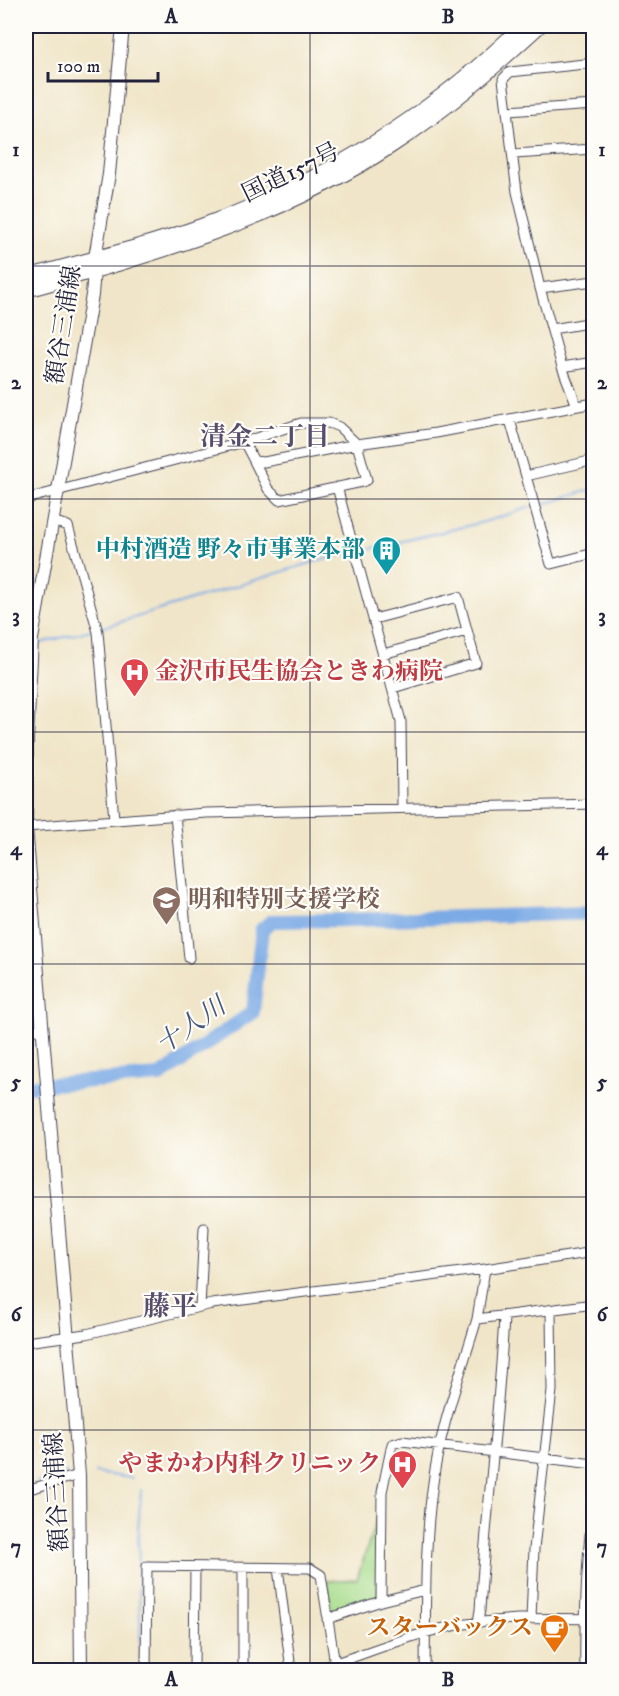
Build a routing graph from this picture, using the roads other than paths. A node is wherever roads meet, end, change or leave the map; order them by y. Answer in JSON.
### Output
{"nodes":[{"id":1,"x":123,"y":26,"type":"edge"},
{"id":2,"x":522,"y":26,"type":"edge"},
{"id":3,"x":538,"y":26,"type":"edge"},
{"id":4,"x":594,"y":63,"type":"edge"},
{"id":5,"x":594,"y":105,"type":"edge"},
{"id":6,"x":508,"y":111,"type":"junction"},
{"id":7,"x":594,"y":149,"type":"edge"},
{"id":8,"x":514,"y":154,"type":"junction"},
{"id":9,"x":94,"y":265,"type":"junction"},
{"id":10,"x":26,"y":277,"type":"edge"},
{"id":11,"x":594,"y":281,"type":"edge"},
{"id":12,"x":540,"y":288,"type":"junction"},
{"id":13,"x":26,"y":290,"type":"edge"},
{"id":14,"x":594,"y":322,"type":"edge"},
{"id":15,"x":552,"y":329,"type":"junction"},
{"id":16,"x":594,"y":362,"type":"edge"},
{"id":17,"x":562,"y":367,"type":"junction"},
{"id":18,"x":594,"y":404,"type":"edge"},
{"id":19,"x":576,"y":406,"type":"junction"},
{"id":20,"x":510,"y":420,"type":"junction"},
{"id":21,"x":244,"y":442,"type":"junction"},
{"id":22,"x":357,"y":444,"type":"junction"},
{"id":23,"x":594,"y":460,"type":"edge"},
{"id":24,"x":254,"y":461,"type":"junction"},
{"id":25,"x":526,"y":476,"type":"junction"},
{"id":26,"x":337,"y":487,"type":"junction"},
{"id":27,"x":57,"y":490,"type":"junction"},
{"id":28,"x":26,"y":499,"type":"edge"},
{"id":29,"x":52,"y":521,"type":"junction"},
{"id":30,"x":594,"y":553,"type":"edge"},
{"id":31,"x":374,"y":619,"type":"junction"},
{"id":32,"x":467,"y":630,"type":"junction"},
{"id":33,"x":383,"y":654,"type":"junction"},
{"id":34,"x":393,"y":688,"type":"junction"},
{"id":35,"x":594,"y":804,"type":"edge"},
{"id":36,"x":402,"y":808,"type":"junction"},
{"id":37,"x":175,"y":815,"type":"junction"},
{"id":38,"x":114,"y":819,"type":"junction"},
{"id":39,"x":26,"y":827,"type":"edge"},
{"id":40,"x":189,"y":957,"type":"dead end"},
{"id":41,"x":42,"y":1029,"type":"junction"},
{"id":42,"x":26,"y":1031,"type":"edge"},
{"id":43,"x":204,"y":1228,"type":"dead end"},
{"id":44,"x":594,"y":1252,"type":"edge"},
{"id":45,"x":485,"y":1269,"type":"junction"},
{"id":46,"x":594,"y":1304,"type":"edge"},
{"id":47,"x":200,"y":1307,"type":"junction"},
{"id":48,"x":552,"y":1310,"type":"junction"},
{"id":49,"x":504,"y":1317,"type":"junction"},
{"id":50,"x":477,"y":1319,"type":"junction"},
{"id":51,"x":67,"y":1337,"type":"junction"},
{"id":52,"x":26,"y":1342,"type":"edge"},
{"id":53,"x":439,"y":1446,"type":"junction"},
{"id":54,"x":494,"y":1452,"type":"junction"},
{"id":55,"x":543,"y":1458,"type":"junction"},
{"id":56,"x":594,"y":1464,"type":"edge"},
{"id":57,"x":79,"y":1475,"type":"junction"},
{"id":58,"x":26,"y":1491,"type":"edge"},
{"id":59,"x":594,"y":1496,"type":"edge"},
{"id":60,"x":195,"y":1568,"type":"junction"},
{"id":61,"x":243,"y":1568,"type":"junction"},
{"id":62,"x":278,"y":1568,"type":"junction"},
{"id":63,"x":425,"y":1590,"type":"junction"},
{"id":64,"x":381,"y":1601,"type":"junction"},
{"id":65,"x":531,"y":1618,"type":"junction"},
{"id":66,"x":327,"y":1619,"type":"junction"},
{"id":67,"x":589,"y":1619,"type":"edge"},
{"id":68,"x":478,"y":1622,"type":"junction"},
{"id":69,"x":426,"y":1632,"type":"junction"},
{"id":70,"x":335,"y":1664,"type":"junction"},
{"id":71,"x":81,"y":1671,"type":"edge"},
{"id":72,"x":146,"y":1671,"type":"edge"},
{"id":73,"x":194,"y":1671,"type":"edge"},
{"id":74,"x":243,"y":1671,"type":"edge"},
{"id":75,"x":291,"y":1671,"type":"edge"},
{"id":76,"x":315,"y":1671,"type":"edge"},
{"id":77,"x":425,"y":1671,"type":"edge"},
{"id":78,"x":585,"y":1671,"type":"edge"}],
"edges":[{"from":1,"to":9,"type":"main road","name":"額谷三浦線"},
{"from":2,"to":9,"type":"highway","name":"国道157号"},
{"from":3,"to":9,"type":"highway","name":"国道157号"},
{"from":4,"to":6,"type":"street"},
{"from":5,"to":6,"type":"street"},
{"from":6,"to":8,"type":"street"},
{"from":7,"to":8,"type":"street"},
{"from":8,"to":12,"type":"street"},
{"from":9,"to":10,"type":"highway","name":"国道157号"},
{"from":9,"to":13,"type":"highway","name":"国道157号"},
{"from":9,"to":27,"type":"main road","name":"額谷三浦線"},
{"from":11,"to":12,"type":"street"},
{"from":12,"to":15,"type":"street"},
{"from":14,"to":15,"type":"street"},
{"from":15,"to":17,"type":"street"},
{"from":16,"to":17,"type":"street"},
{"from":17,"to":19,"type":"street"},
{"from":18,"to":19,"type":"street"},
{"from":19,"to":20,"type":"street"},
{"from":20,"to":22,"type":"street"},
{"from":20,"to":25,"type":"street"},
{"from":21,"to":22,"type":"street"},
{"from":21,"to":24,"type":"street"},
{"from":21,"to":27,"type":"street"},
{"from":22,"to":24,"type":"street"},
{"from":22,"to":26,"type":"street"},
{"from":23,"to":25,"type":"street"},
{"from":24,"to":26,"type":"street"},
{"from":25,"to":30,"type":"street"},
{"from":26,"to":31,"type":"street"},
{"from":27,"to":28,"type":"street"},
{"from":27,"to":29,"type":"main road","name":"額谷三浦線"},
{"from":29,"to":38,"type":"street"},
{"from":29,"to":39,"type":"main road","name":"額谷三浦線"},
{"from":31,"to":32,"type":"street"},
{"from":31,"to":33,"type":"street"},
{"from":32,"to":33,"type":"street"},
{"from":32,"to":34,"type":"street"},
{"from":33,"to":34,"type":"street"},
{"from":34,"to":36,"type":"street"},
{"from":35,"to":36,"type":"street"},
{"from":36,"to":37,"type":"street"},
{"from":37,"to":38,"type":"street"},
{"from":37,"to":40,"type":"street"},
{"from":38,"to":39,"type":"street"},
{"from":39,"to":41,"type":"main road","name":"額谷三浦線"},
{"from":41,"to":42,"type":"street"},
{"from":41,"to":51,"type":"main road","name":"額谷三浦線"},
{"from":43,"to":47,"type":"street"},
{"from":44,"to":45,"type":"street"},
{"from":45,"to":47,"type":"street"},
{"from":45,"to":50,"type":"street"},
{"from":46,"to":48,"type":"street"},
{"from":47,"to":51,"type":"street"},
{"from":48,"to":49,"type":"street"},
{"from":48,"to":55,"type":"street"},
{"from":49,"to":50,"type":"street"},
{"from":49,"to":54,"type":"street"},
{"from":50,"to":53,"type":"street"},
{"from":51,"to":52,"type":"street"},
{"from":51,"to":57,"type":"main road","name":"額谷三浦線"},
{"from":53,"to":54,"type":"street"},
{"from":53,"to":63,"type":"street"},
{"from":53,"to":64,"type":"street"},
{"from":54,"to":55,"type":"street"},
{"from":54,"to":68,"type":"street"},
{"from":55,"to":56,"type":"street"},
{"from":55,"to":65,"type":"street"},
{"from":57,"to":58,"type":"street"},
{"from":57,"to":71,"type":"main road","name":"額谷三浦線"},
{"from":59,"to":67,"type":"street"},
{"from":60,"to":61,"type":"street"},
{"from":60,"to":72,"type":"street"},
{"from":60,"to":73,"type":"street"},
{"from":61,"to":62,"type":"street"},
{"from":61,"to":74,"type":"street"},
{"from":62,"to":66,"type":"street"},
{"from":62,"to":75,"type":"street"},
{"from":63,"to":64,"type":"street"},
{"from":63,"to":69,"type":"street"},
{"from":64,"to":66,"type":"street"},
{"from":65,"to":67,"type":"street"},
{"from":65,"to":68,"type":"street"},
{"from":66,"to":70,"type":"street"},
{"from":67,"to":78,"type":"street"},
{"from":68,"to":69,"type":"street"},
{"from":69,"to":70,"type":"street"},
{"from":69,"to":77,"type":"street"},
{"from":70,"to":76,"type":"street"}]}
